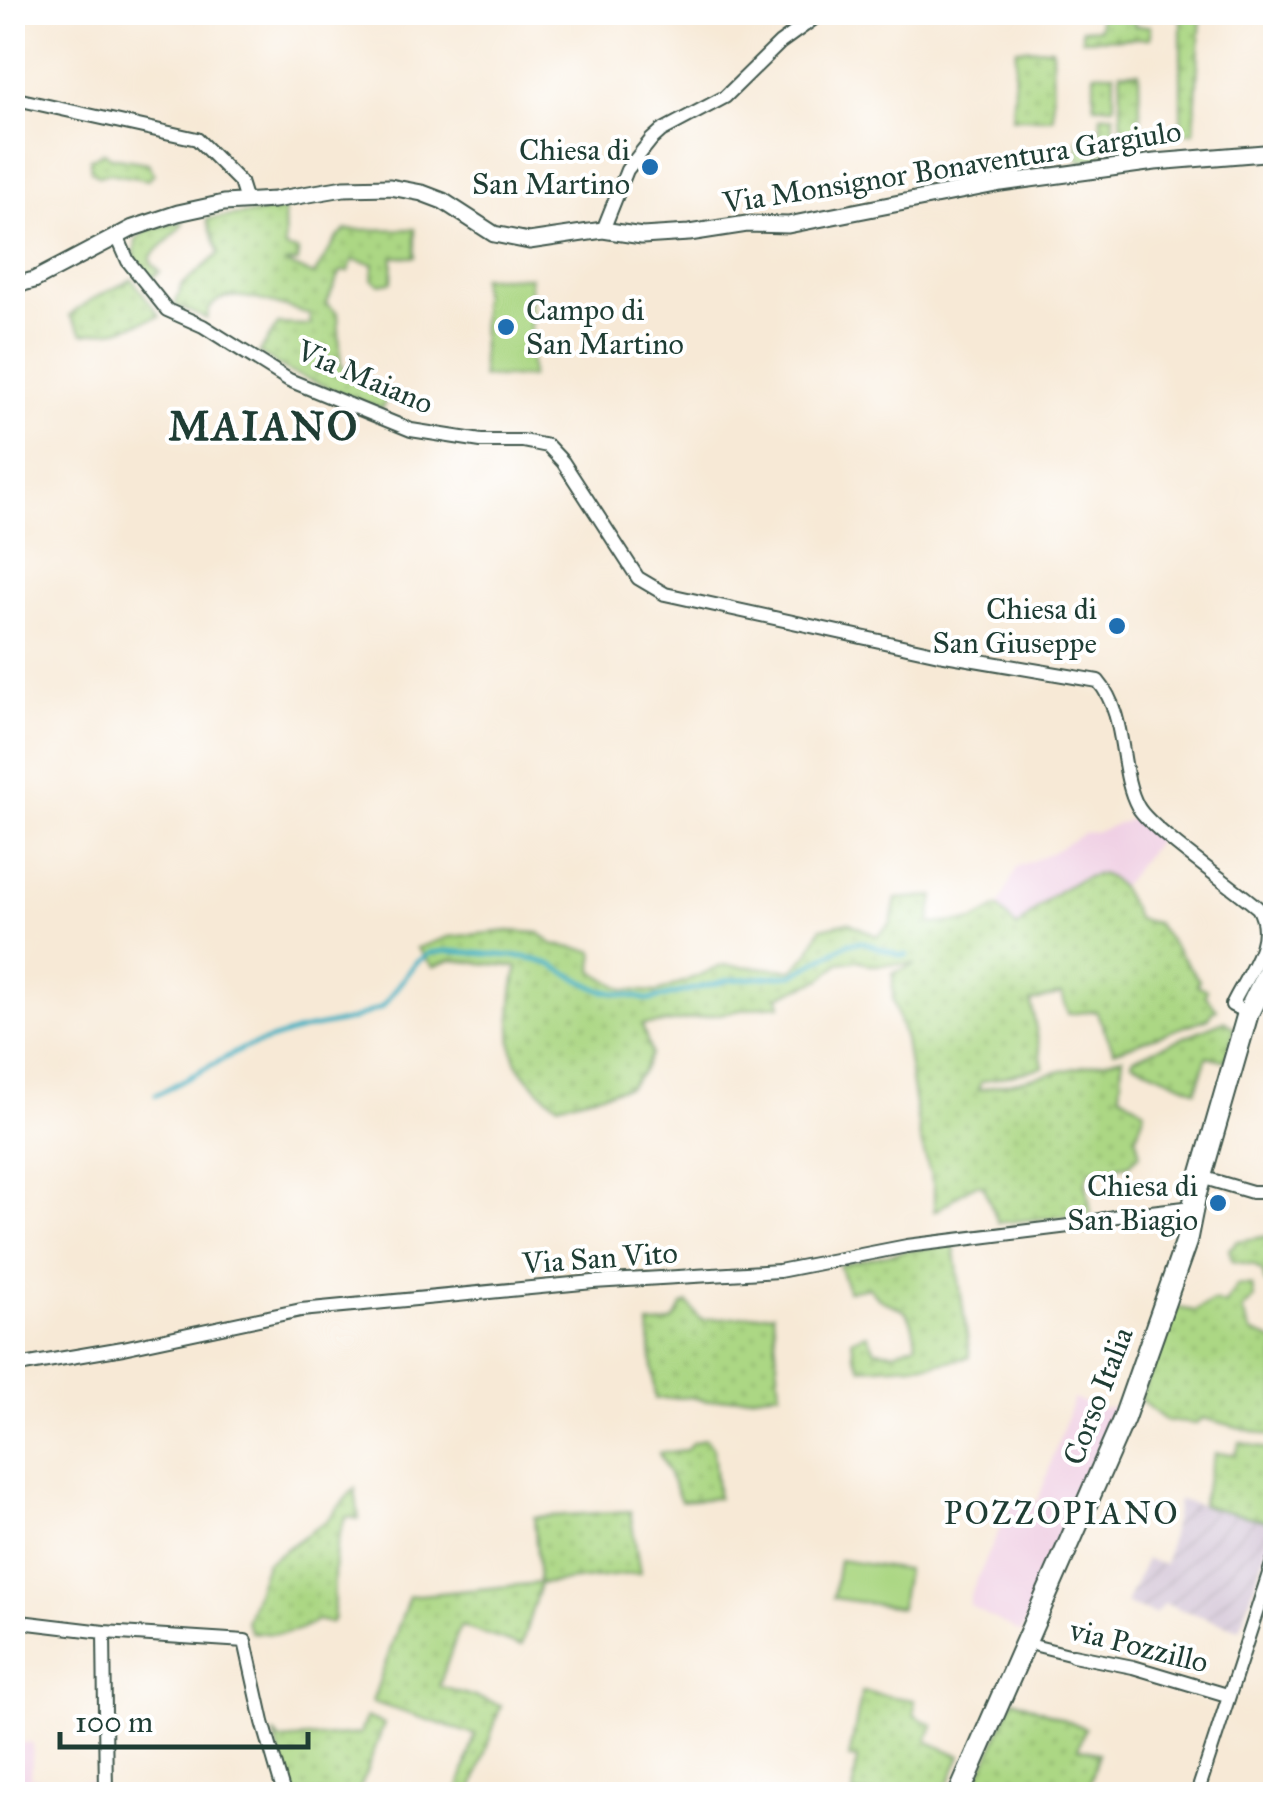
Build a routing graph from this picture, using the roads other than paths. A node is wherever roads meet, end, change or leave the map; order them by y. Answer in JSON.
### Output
{"nodes":[{"id":1,"x":823,"y":12,"type":"edge"},
{"id":2,"x":12,"y":98,"type":"edge"},
{"id":3,"x":1276,"y":152,"type":"edge"},
{"id":4,"x":246,"y":200,"type":"junction"},
{"id":5,"x":603,"y":230,"type":"junction"},
{"id":6,"x":117,"y":236,"type":"junction"},
{"id":7,"x":12,"y":286,"type":"edge"},
{"id":8,"x":1276,"y":956,"type":"edge"},
{"id":9,"x":1248,"y":1013,"type":"junction"},
{"id":10,"x":1200,"y":1177,"type":"junction"},
{"id":11,"x":1276,"y":1192,"type":"edge"},
{"id":12,"x":1193,"y":1207,"type":"junction"},
{"id":13,"x":12,"y":1366,"type":"edge"},
{"id":14,"x":1276,"y":1552,"type":"edge"},
{"id":15,"x":12,"y":1621,"type":"edge"},
{"id":16,"x":104,"y":1632,"type":"junction"},
{"id":17,"x":1038,"y":1646,"type":"dead end"},
{"id":18,"x":1073,"y":1655,"type":"joint"},
{"id":19,"x":1228,"y":1695,"type":"junction"},
{"id":20,"x":106,"y":1794,"type":"edge"},
{"id":21,"x":284,"y":1794,"type":"edge"},
{"id":22,"x":960,"y":1794,"type":"edge"},
{"id":23,"x":1196,"y":1794,"type":"edge"}],
"edges":[{"from":1,"to":5,"type":"street"},
{"from":2,"to":4,"type":"street"},
{"from":3,"to":5,"type":"street","name":"Via Monsignor Bonaventura Gargiulo"},
{"from":4,"to":5,"type":"street","name":"Via Monsignor Bonaventura Gargiulo"},
{"from":4,"to":6,"type":"street","name":"Via Monsignor Bonaventura Gargiulo"},
{"from":6,"to":7,"type":"street"},
{"from":6,"to":9,"type":"street","name":"Via Maiano"},
{"from":8,"to":9,"type":"main road","name":"Corso Italia"},
{"from":9,"to":10,"type":"main road","name":"Corso Italia"},
{"from":10,"to":11,"type":"street"},
{"from":10,"to":12,"type":"main road","name":"Corso Italia"},
{"from":12,"to":13,"type":"street","name":"Via San Vito"},
{"from":12,"to":22,"type":"main road","name":"Corso Italia"},
{"from":14,"to":19,"type":"street"},
{"from":15,"to":16,"type":"street"},
{"from":16,"to":20,"type":"street"},
{"from":16,"to":21,"type":"street"},
{"from":17,"to":18,"type":"street","name":"via Pozzillo"},
{"from":18,"to":19,"type":"street","name":"via Pozzillo"},
{"from":19,"to":23,"type":"street"}]}
